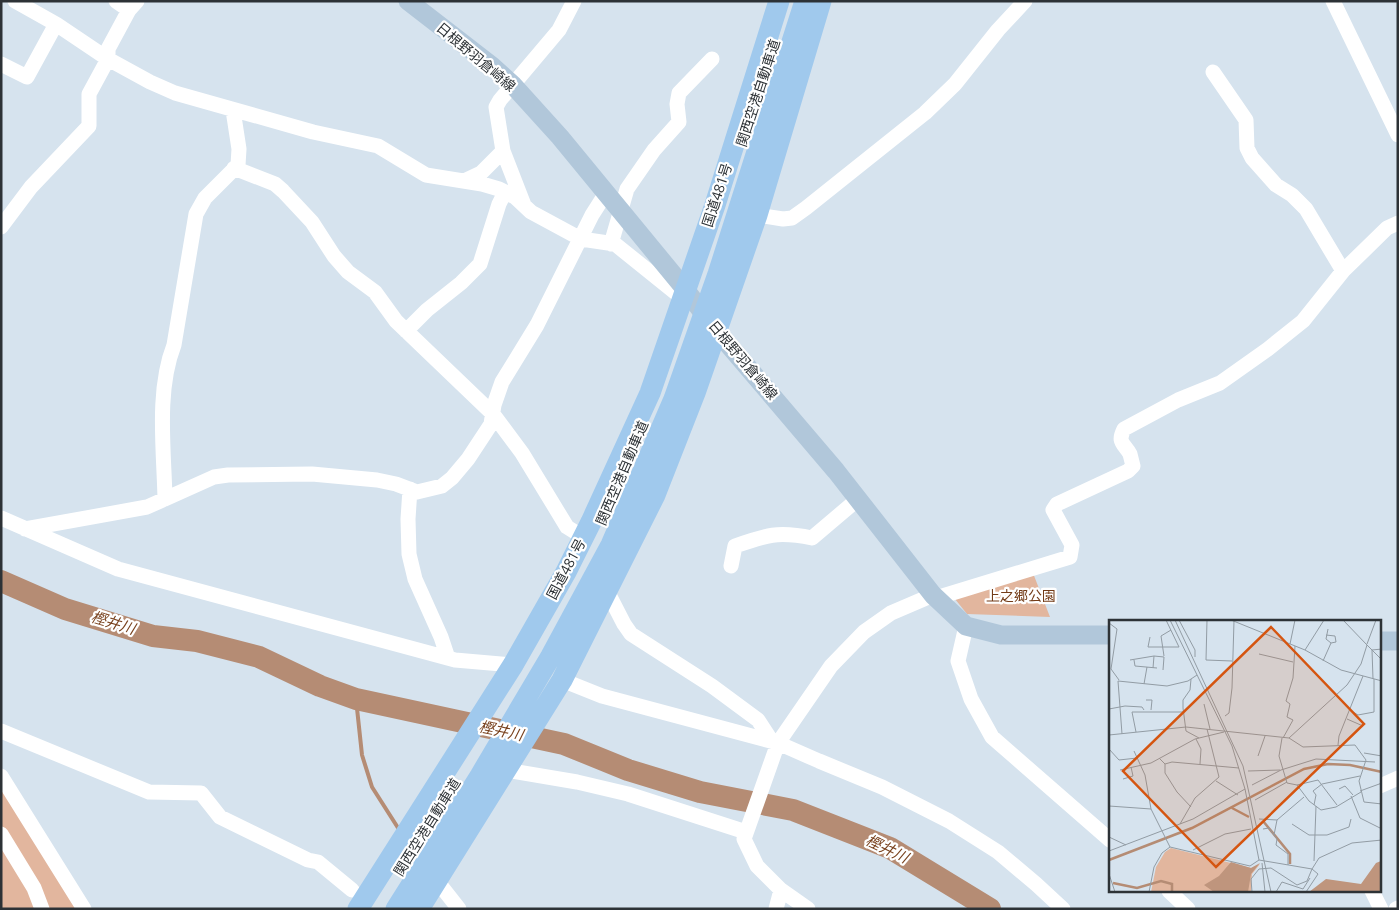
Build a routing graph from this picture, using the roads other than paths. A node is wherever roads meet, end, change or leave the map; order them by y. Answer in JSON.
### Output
{"nodes":[{"id":1,"x":116,"y":1,"type":"edge"},
{"id":2,"x":408,"y":1,"type":"edge"},
{"id":3,"x":574,"y":1,"type":"edge"},
{"id":4,"x":779,"y":1,"type":"edge"},
{"id":5,"x":788,"y":1,"type":"edge"},
{"id":6,"x":805,"y":1,"type":"edge"},
{"id":7,"x":821,"y":1,"type":"edge"},
{"id":8,"x":1025,"y":1,"type":"edge"},
{"id":9,"x":1333,"y":1,"type":"edge"},
{"id":10,"x":21,"y":3,"type":"edge"},
{"id":11,"x":133,"y":6,"type":"edge"},
{"id":12,"x":56,"y":24,"type":"junction"},
{"id":13,"x":108,"y":59,"type":"junction"},
{"id":14,"x":712,"y":59,"type":"dead end"},
{"id":15,"x":1,"y":64,"type":"edge"},
{"id":16,"x":1213,"y":72,"type":"dead end"},
{"id":17,"x":513,"y":85,"type":"junction"},
{"id":18,"x":233,"y":110,"type":"junction"},
{"id":19,"x":1398,"y":135,"type":"edge"},
{"id":20,"x":503,"y":151,"type":"junction"},
{"id":21,"x":234,"y":168,"type":"junction"},
{"id":22,"x":464,"y":181,"type":"junction"},
{"id":23,"x":505,"y":192,"type":"junction"},
{"id":24,"x":606,"y":193,"type":"junction"},
{"id":25,"x":524,"y":206,"type":"junction"},
{"id":26,"x":621,"y":211,"type":"junction"},
{"id":27,"x":757,"y":215,"type":"junction"},
{"id":28,"x":1398,"y":223,"type":"edge"},
{"id":29,"x":1,"y":227,"type":"edge"},
{"id":30,"x":581,"y":239,"type":"junction"},
{"id":31,"x":611,"y":244,"type":"junction"},
{"id":32,"x":1343,"y":272,"type":"junction"},
{"id":33,"x":684,"y":294,"type":"junction"},
{"id":34,"x":716,"y":330,"type":"junction"},
{"id":35,"x":406,"y":331,"type":"junction"},
{"id":36,"x":493,"y":414,"type":"junction"},
{"id":37,"x":410,"y":489,"type":"junction"},
{"id":38,"x":165,"y":499,"type":"junction"},
{"id":39,"x":858,"y":499,"type":"junction"},
{"id":40,"x":1,"y":518,"type":"edge"},
{"id":41,"x":25,"y":529,"type":"junction"},
{"id":42,"x":583,"y":537,"type":"junction"},
{"id":43,"x":731,"y":566,"type":"dead end"},
{"id":44,"x":607,"y":590,"type":"junction"},
{"id":45,"x":934,"y":597,"type":"junction"},
{"id":46,"x":966,"y":626,"type":"junction"},
{"id":47,"x":1109,"y":635,"type":"edge"},
{"id":48,"x":1382,"y":641,"type":"edge"},
{"id":49,"x":1398,"y":641,"type":"edge"},
{"id":50,"x":448,"y":658,"type":"junction"},
{"id":51,"x":513,"y":665,"type":"junction"},
{"id":52,"x":562,"y":680,"type":"junction"},
{"id":53,"x":1,"y":731,"type":"edge"},
{"id":54,"x":774,"y":742,"type":"junction"},
{"id":55,"x":506,"y":770,"type":"junction"},
{"id":56,"x":1,"y":776,"type":"edge"},
{"id":57,"x":1397,"y":781,"type":"edge"},
{"id":58,"x":1382,"y":785,"type":"edge"},
{"id":59,"x":746,"y":832,"type":"junction"},
{"id":60,"x":1,"y":834,"type":"edge"},
{"id":61,"x":1109,"y":839,"type":"edge"},
{"id":62,"x":437,"y":881,"type":"junction"},
{"id":63,"x":781,"y":890,"type":"junction"},
{"id":64,"x":1171,"y":892,"type":"edge"},
{"id":65,"x":1372,"y":892,"type":"edge"},
{"id":66,"x":355,"y":899,"type":"edge"},
{"id":67,"x":42,"y":909,"type":"edge"},
{"id":68,"x":84,"y":909,"type":"edge"},
{"id":69,"x":376,"y":909,"type":"edge"},
{"id":70,"x":396,"y":909,"type":"edge"},
{"id":71,"x":419,"y":909,"type":"edge"},
{"id":72,"x":458,"y":909,"type":"edge"},
{"id":73,"x":776,"y":909,"type":"edge"},
{"id":74,"x":808,"y":909,"type":"edge"},
{"id":75,"x":1063,"y":909,"type":"edge"},
{"id":76,"x":1188,"y":909,"type":"edge"},
{"id":77,"x":1381,"y":909,"type":"edge"}],
"edges":[{"from":1,"to":11,"type":"street"},
{"from":2,"to":17,"type":"main road","name":"日根野羽倉崎線"},
{"from":3,"to":17,"type":"street"},
{"from":4,"to":33,"type":"highway","name":"国道481号"},
{"from":5,"to":69,"type":"highway","name":"関西空港自動車道"},
{"from":6,"to":70,"type":"highway","name":"関西空港自動車道"},
{"from":7,"to":27,"type":"highway"},
{"from":8,"to":27,"type":"street"},
{"from":9,"to":19,"type":"street"},
{"from":10,"to":12,"type":"street"},
{"from":11,"to":13,"type":"street"},
{"from":12,"to":13,"type":"street"},
{"from":12,"to":15,"type":"street"},
{"from":13,"to":18,"type":"street"},
{"from":13,"to":29,"type":"street"},
{"from":14,"to":26,"type":"street"},
{"from":16,"to":32,"type":"street"},
{"from":17,"to":20,"type":"street"},
{"from":17,"to":24,"type":"main road","name":"日根野羽倉崎線"},
{"from":18,"to":21,"type":"street"},
{"from":18,"to":22,"type":"street"},
{"from":20,"to":22,"type":"street"},
{"from":20,"to":25,"type":"street"},
{"from":21,"to":35,"type":"street"},
{"from":21,"to":38,"type":"street"},
{"from":22,"to":23,"type":"street"},
{"from":23,"to":25,"type":"street"},
{"from":23,"to":35,"type":"street"},
{"from":24,"to":26,"type":"main road","name":"日根野羽倉崎線"},
{"from":24,"to":30,"type":"street"},
{"from":25,"to":30,"type":"street"},
{"from":26,"to":31,"type":"street"},
{"from":26,"to":33,"type":"main road","name":"日根野羽倉崎線"},
{"from":27,"to":34,"type":"highway"},
{"from":28,"to":32,"type":"street"},
{"from":30,"to":31,"type":"street"},
{"from":30,"to":36,"type":"street"},
{"from":31,"to":33,"type":"street"},
{"from":32,"to":45,"type":"street"},
{"from":33,"to":34,"type":"main road","name":"日根野羽倉崎線"},
{"from":33,"to":42,"type":"highway","name":"国道481号"},
{"from":34,"to":39,"type":"main road","name":"日根野羽倉崎線"},
{"from":34,"to":44,"type":"highway"},
{"from":35,"to":36,"type":"street"},
{"from":36,"to":37,"type":"street"},
{"from":36,"to":42,"type":"street"},
{"from":37,"to":38,"type":"street"},
{"from":37,"to":50,"type":"street"},
{"from":38,"to":41,"type":"street"},
{"from":39,"to":43,"type":"street"},
{"from":39,"to":45,"type":"main road","name":"日根野羽倉崎線"},
{"from":40,"to":41,"type":"street"},
{"from":41,"to":50,"type":"street"},
{"from":42,"to":51,"type":"highway","name":"国道481号"},
{"from":44,"to":52,"type":"highway"},
{"from":44,"to":54,"type":"street"},
{"from":45,"to":46,"type":"main road","name":"日根野羽倉崎線"},
{"from":45,"to":54,"type":"street"},
{"from":46,"to":47,"type":"main road","name":"日根野羽倉崎線"},
{"from":46,"to":61,"type":"street"},
{"from":48,"to":49,"type":"main road"},
{"from":50,"to":51,"type":"street"},
{"from":51,"to":66,"type":"highway","name":"国道481号"},
{"from":52,"to":54,"type":"street"},
{"from":52,"to":55,"type":"highway"},
{"from":53,"to":66,"type":"street"},
{"from":54,"to":59,"type":"street"},
{"from":54,"to":75,"type":"street"},
{"from":55,"to":59,"type":"street"},
{"from":55,"to":62,"type":"highway"},
{"from":56,"to":68,"type":"street"},
{"from":57,"to":58,"type":"street"},
{"from":59,"to":63,"type":"street"},
{"from":60,"to":67,"type":"street"},
{"from":62,"to":71,"type":"highway"},
{"from":62,"to":72,"type":"street"},
{"from":63,"to":73,"type":"street"},
{"from":63,"to":74,"type":"street"},
{"from":64,"to":76,"type":"street"},
{"from":65,"to":77,"type":"street"}]}
